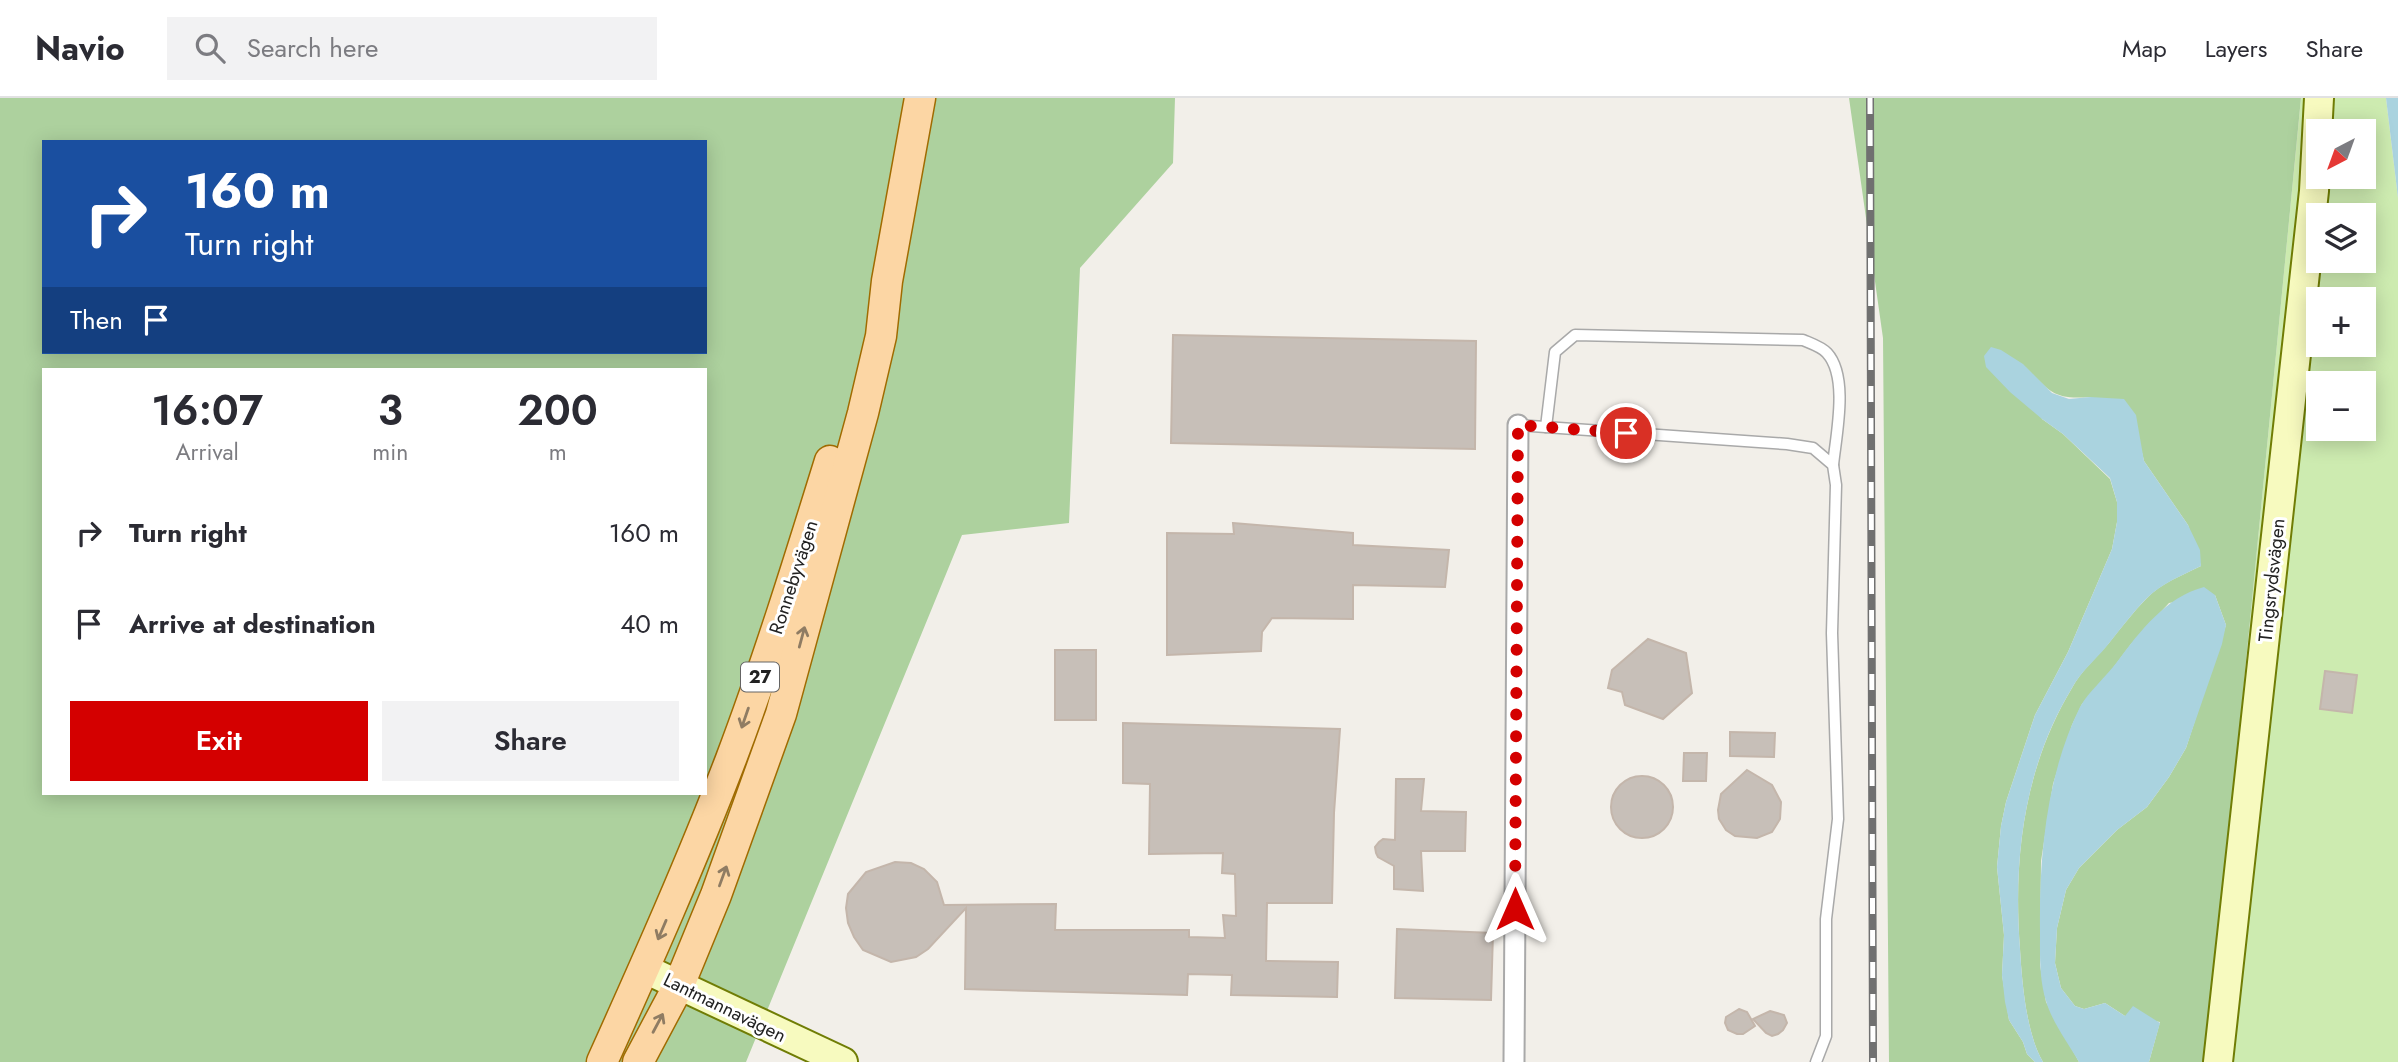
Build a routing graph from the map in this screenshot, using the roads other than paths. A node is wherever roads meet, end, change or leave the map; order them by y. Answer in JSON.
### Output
{"nodes":[{"id":1,"x":920,"y":98,"type":"edge"},
{"id":2,"x":2319,"y":98,"type":"edge"},
{"id":3,"x":887,"y":281,"type":"junction"},
{"id":4,"x":1518,"y":425,"type":"joint"},
{"id":5,"x":1546,"y":427,"type":"junction"},
{"id":6,"x":1833,"y":465,"type":"junction"},
{"id":7,"x":645,"y":968,"type":"junction"},
{"id":8,"x":679,"y":985,"type":"junction"},
{"id":9,"x":602,"y":1062,"type":"edge"},
{"id":10,"x":638,"y":1062,"type":"edge"},
{"id":11,"x":843,"y":1062,"type":"edge"},
{"id":12,"x":1514,"y":1062,"type":"edge"},
{"id":13,"x":1816,"y":1062,"type":"edge"},
{"id":14,"x":2218,"y":1062,"type":"edge"}],
"edges":[{"from":1,"to":3,"type":"main road","name":"Ronnebyvägen","number":"27"},
{"from":2,"to":14,"type":"street","name":"Tingsrydsvägen"},
{"from":3,"to":7,"type":"main road","name":"Ronnebyvägen","number":"27","one_way":true},
{"from":8,"to":3,"type":"main road","name":"Ronnebyvägen","number":"27","one_way":true},
{"from":4,"to":5,"type":"lane"},
{"from":4,"to":12,"type":"street"},
{"from":5,"to":6,"type":"lane"},
{"from":5,"to":6,"type":"lane"},
{"from":6,"to":13,"type":"lane"},
{"from":7,"to":8,"type":"street","name":"Lantmannavägen"},
{"from":7,"to":9,"type":"main road","name":"Ronnebyvägen","number":"27"},
{"from":10,"to":8,"type":"main road","name":"Ronnebyvägen","number":"27","one_way":true},
{"from":8,"to":11,"type":"street","name":"Lantmannavägen"}]}
